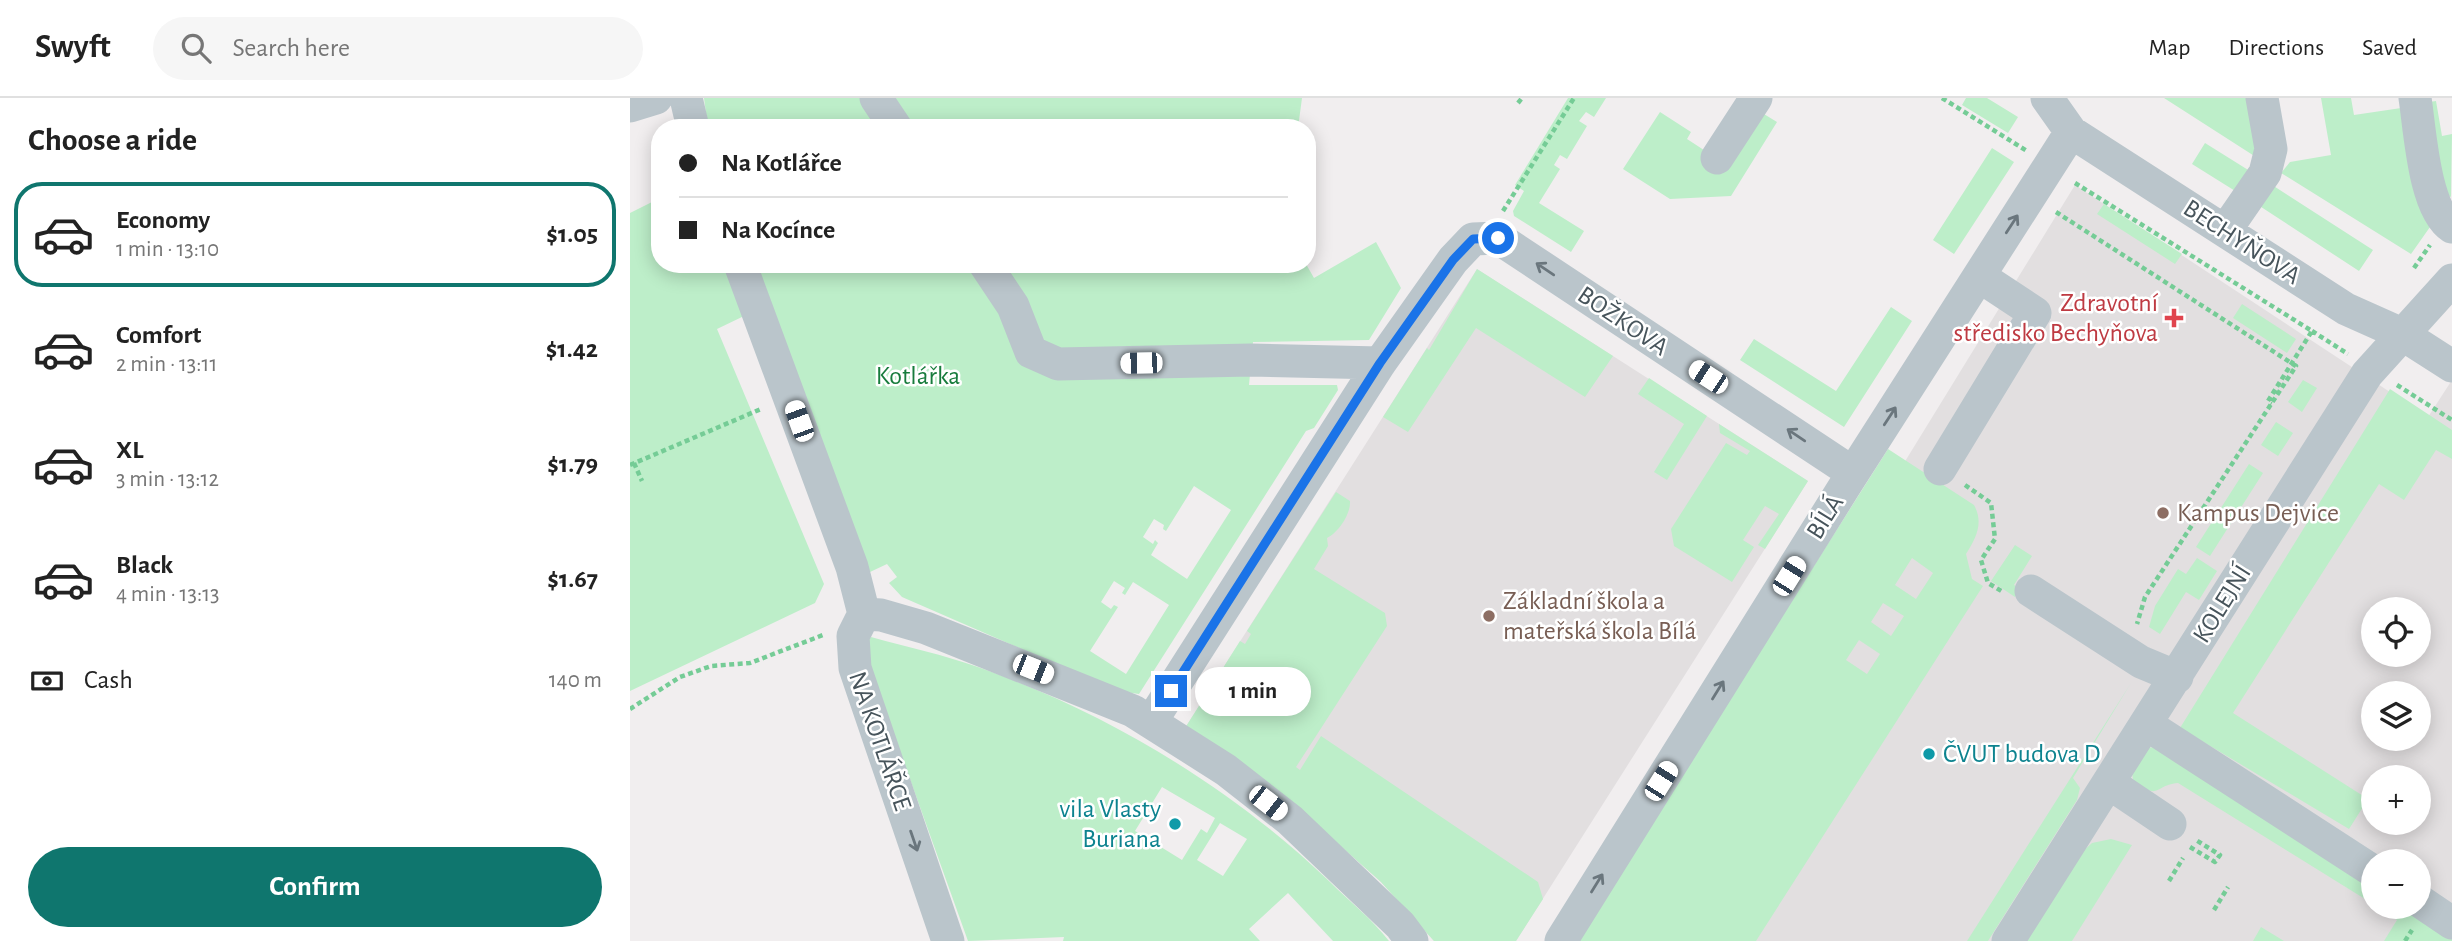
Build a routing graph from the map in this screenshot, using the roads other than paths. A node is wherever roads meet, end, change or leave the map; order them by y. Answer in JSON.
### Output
{"nodes":[{"id":1,"x":656,"y":98,"type":"edge"},
{"id":2,"x":685,"y":98,"type":"edge"},
{"id":3,"x":876,"y":98,"type":"edge"},
{"id":4,"x":1756,"y":98,"type":"edge"},
{"id":5,"x":2262,"y":98,"type":"edge"},
{"id":6,"x":2414,"y":98,"type":"edge"},
{"id":7,"x":630,"y":106,"type":"edge"},
{"id":8,"x":2062,"y":111,"type":"edge"},
{"id":9,"x":691,"y":119,"type":"edge"},
{"id":10,"x":890,"y":119,"type":"edge"},
{"id":11,"x":1717,"y":158,"type":"dead end"},
{"id":12,"x":2452,"y":227,"type":"edge"},
{"id":13,"x":2225,"y":231,"type":"junction"},
{"id":14,"x":743,"y":273,"type":"edge"},
{"id":15,"x":991,"y":273,"type":"edge"},
{"id":16,"x":1979,"y":276,"type":"junction"},
{"id":17,"x":2452,"y":280,"type":"edge"},
{"id":18,"x":2402,"y":334,"type":"junction"},
{"id":19,"x":1380,"y":363,"type":"junction"},
{"id":20,"x":2452,"y":366,"type":"edge"},
{"id":21,"x":1940,"y":469,"type":"road end"},
{"id":22,"x":1853,"y":473,"type":"junction"},
{"id":23,"x":2031,"y":591,"type":"dead end"},
{"id":24,"x":864,"y":614,"type":"junction"},
{"id":25,"x":2177,"y":677,"type":"junction"},
{"id":26,"x":1151,"y":722,"type":"junction"},
{"id":27,"x":2146,"y":724,"type":"junction"},
{"id":28,"x":2109,"y":783,"type":"junction"},
{"id":29,"x":2185,"y":837,"type":"road end"},
{"id":30,"x":2361,"y":862,"type":"edge"},
{"id":31,"x":2431,"y":909,"type":"edge"},
{"id":32,"x":2452,"y":923,"type":"edge"},
{"id":33,"x":948,"y":941,"type":"edge"},
{"id":34,"x":1412,"y":941,"type":"edge"},
{"id":35,"x":1561,"y":941,"type":"edge"},
{"id":36,"x":2008,"y":941,"type":"edge"}],
"edges":[{"from":1,"to":7,"type":"street"},
{"from":2,"to":9,"type":"street"},
{"from":3,"to":10,"type":"street"},
{"from":4,"to":11,"type":"street"},
{"from":5,"to":13,"type":"street"},
{"from":6,"to":12,"type":"street"},
{"from":8,"to":13,"type":"street","name":"BECHYŇOVA"},
{"from":16,"to":8,"type":"street","name":"BÍLÁ","one_way":true},
{"from":13,"to":18,"type":"street","name":"BECHYŇOVA"},
{"from":14,"to":24,"type":"street"},
{"from":15,"to":19,"type":"street"},
{"from":16,"to":21,"type":"street"},
{"from":22,"to":16,"type":"street","name":"BÍLÁ","one_way":true},
{"from":17,"to":18,"type":"street","name":"KOLEJNÍ"},
{"from":18,"to":20,"type":"street","name":"BECHYŇOVA"},
{"from":18,"to":25,"type":"street","name":"KOLEJNÍ"},
{"from":22,"to":19,"type":"street","name":"BOŽKOVA","one_way":true},
{"from":19,"to":26,"type":"street"},
{"from":35,"to":22,"type":"street","name":"BÍLÁ","one_way":true},
{"from":23,"to":25,"type":"street"},
{"from":24,"to":26,"type":"street"},
{"from":24,"to":33,"type":"street","name":"NA KOTLÁŘCE","one_way":true},
{"from":25,"to":27,"type":"street","name":"KOLEJNÍ"},
{"from":26,"to":34,"type":"street"},
{"from":27,"to":28,"type":"street","name":"KOLEJNÍ"},
{"from":27,"to":30,"type":"street"},
{"from":28,"to":29,"type":"street"},
{"from":28,"to":36,"type":"street","name":"KOLEJNÍ"},
{"from":31,"to":32,"type":"street"}]}
